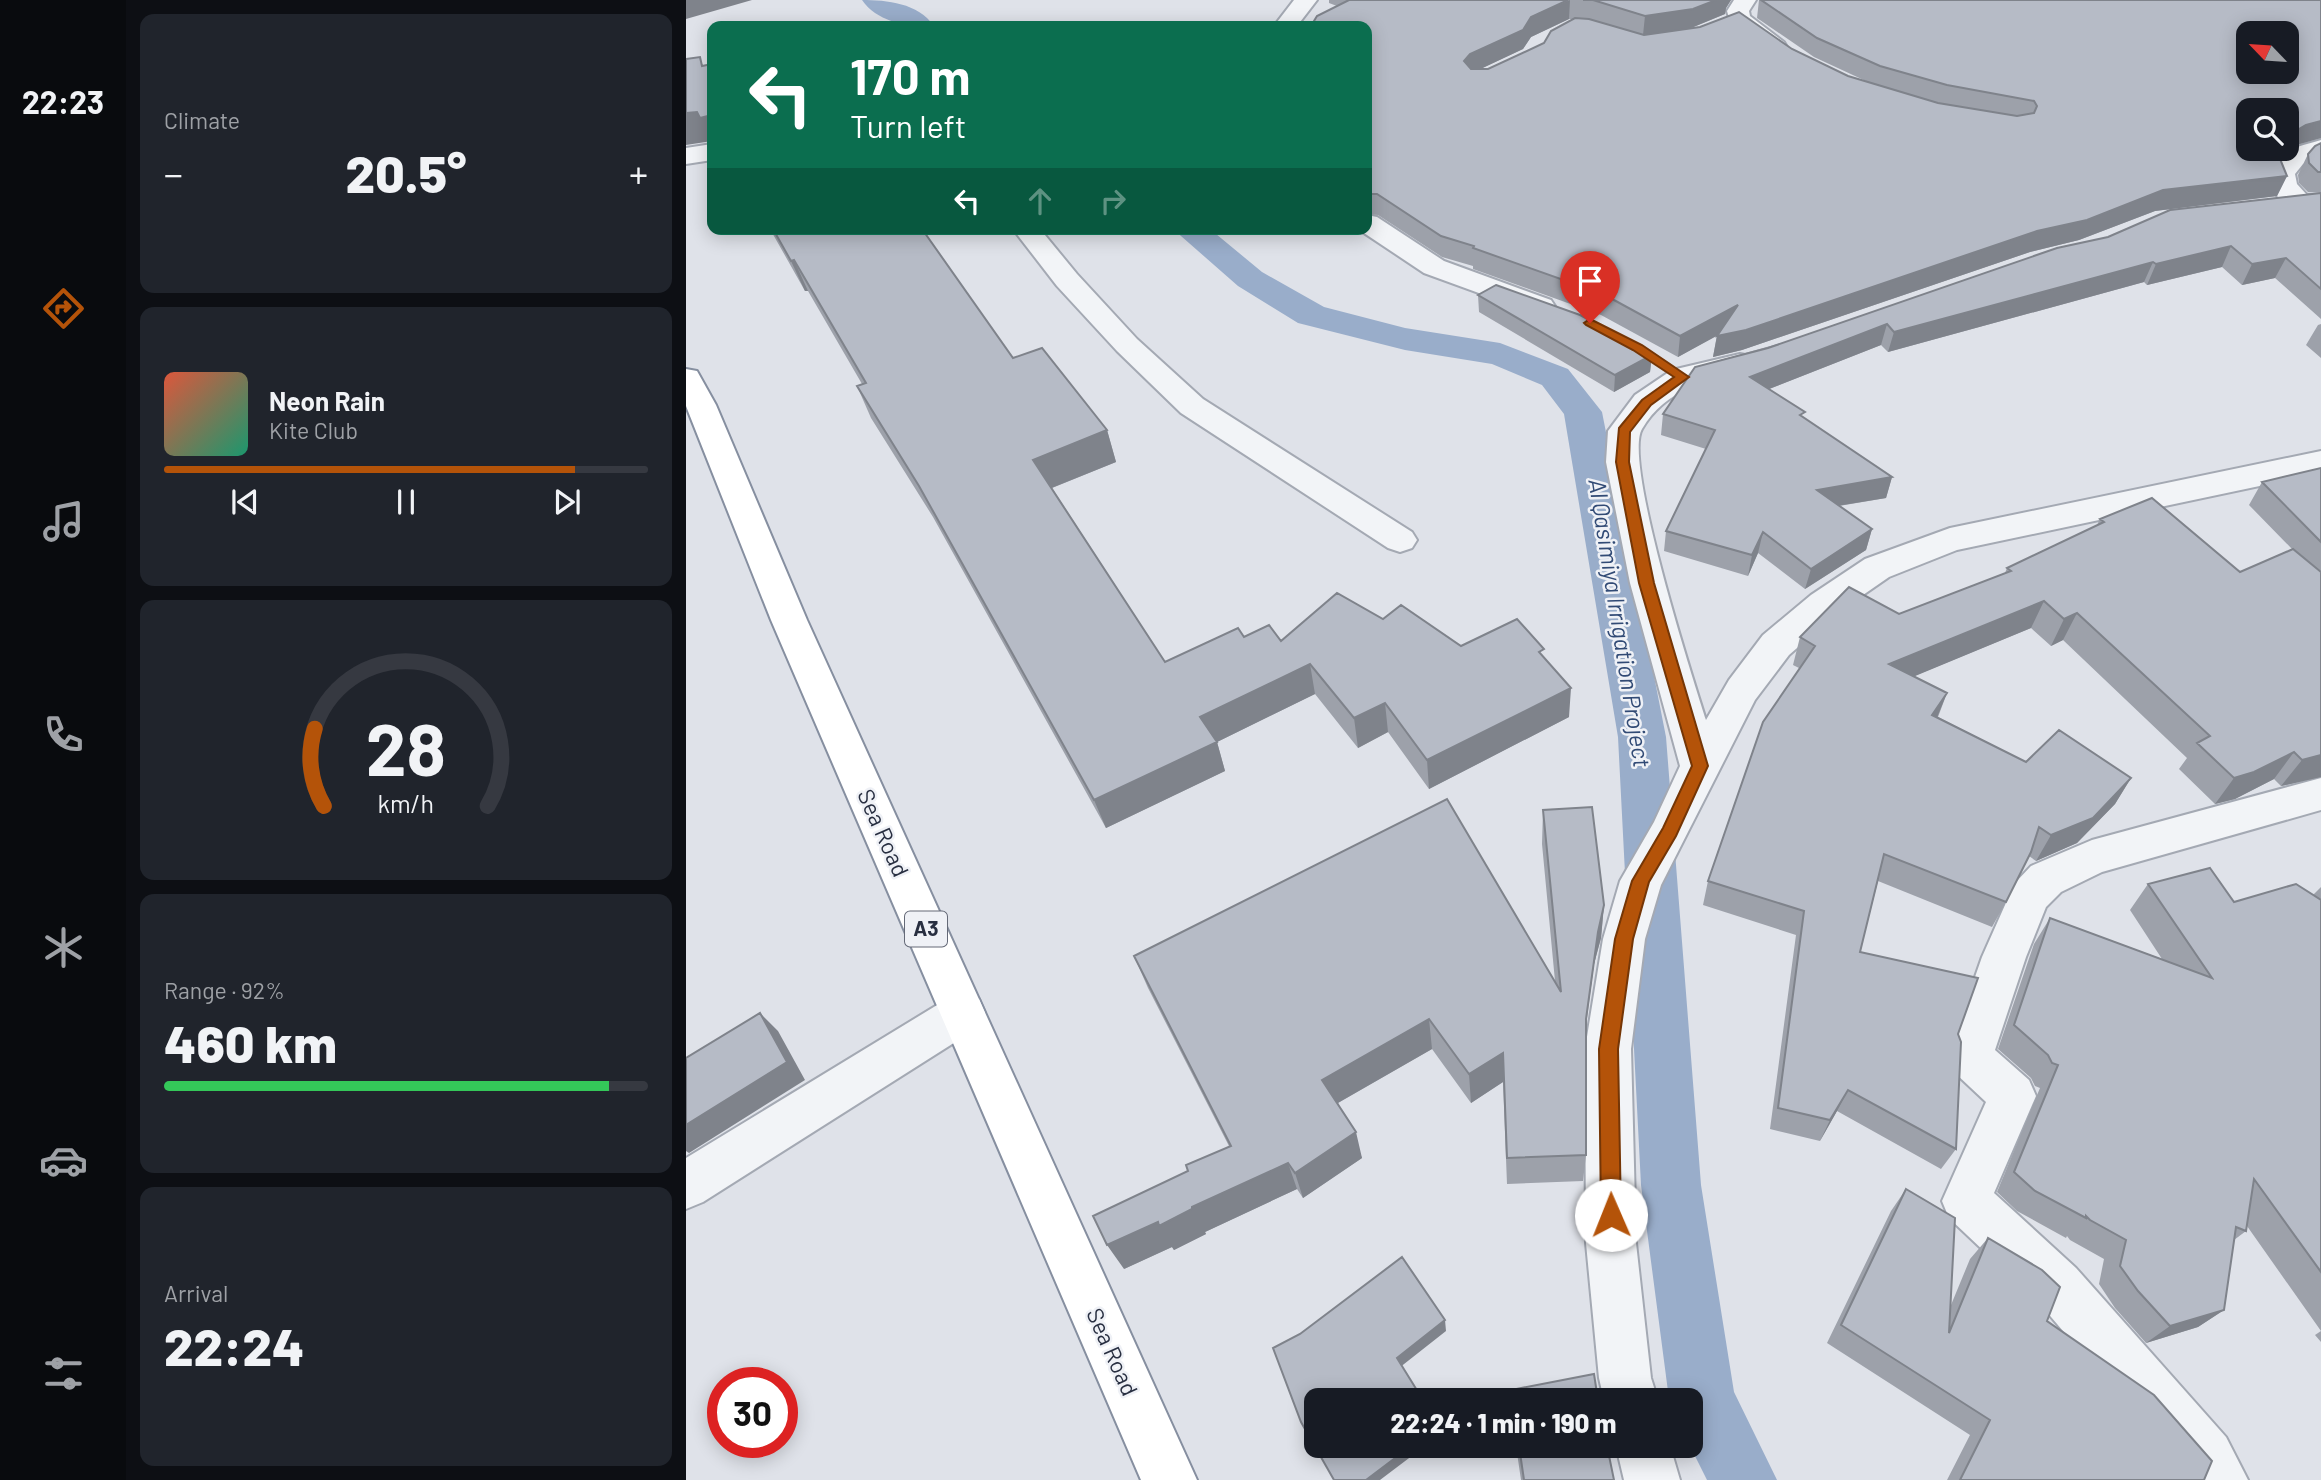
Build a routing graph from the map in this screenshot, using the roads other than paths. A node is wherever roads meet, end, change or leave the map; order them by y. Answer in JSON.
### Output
{"nodes":[{"id":1,"x":1306,"y":0,"type":"edge"},
{"id":2,"x":1734,"y":16,"type":"edge"},
{"id":3,"x":1289,"y":21,"type":"edge"},
{"id":4,"x":1797,"y":61,"type":"edge"},
{"id":5,"x":2321,"y":148,"type":"edge"},
{"id":6,"x":707,"y":153,"type":"edge"},
{"id":7,"x":686,"y":156,"type":"edge"},
{"id":8,"x":2310,"y":203,"type":"edge"},
{"id":9,"x":2261,"y":209,"type":"edge"},
{"id":10,"x":1372,"y":226,"type":"edge"},
{"id":11,"x":1031,"y":235,"type":"edge"},
{"id":12,"x":1568,"y":315,"type":"edge"},
{"id":13,"x":1764,"y":356,"type":"edge"},
{"id":14,"x":691,"y":396,"type":"edge"},
{"id":15,"x":2321,"y":462,"type":"edge"},
{"id":16,"x":1400,"y":540,"type":"dead end"},
{"id":17,"x":1700,"y":766,"type":"junction"},
{"id":18,"x":2321,"y":794,"type":"edge"},
{"id":19,"x":963,"y":1013,"type":"junction"},
{"id":20,"x":686,"y":1185,"type":"edge"},
{"id":21,"x":1628,"y":1388,"type":"edge"},
{"id":22,"x":1646,"y":1458,"type":"edge"},
{"id":23,"x":1169,"y":1480,"type":"edge"},
{"id":24,"x":1652,"y":1480,"type":"edge"},
{"id":25,"x":2220,"y":1480,"type":"edge"}],
"edges":[{"from":1,"to":3,"type":"street"},
{"from":2,"to":4,"type":"street"},
{"from":5,"to":8,"type":"street"},
{"from":6,"to":7,"type":"street"},
{"from":8,"to":9,"type":"street"},
{"from":10,"to":12,"type":"street"},
{"from":11,"to":16,"type":"street"},
{"from":13,"to":17,"type":"street"},
{"from":14,"to":19,"type":"highway","name":"Sea Road","number":"A3"},
{"from":15,"to":17,"type":"street"},
{"from":17,"to":21,"type":"street"},
{"from":18,"to":25,"type":"street"},
{"from":19,"to":20,"type":"street"},
{"from":19,"to":23,"type":"highway","name":"Sea Road","number":"A3"},
{"from":22,"to":24,"type":"street"}]}
